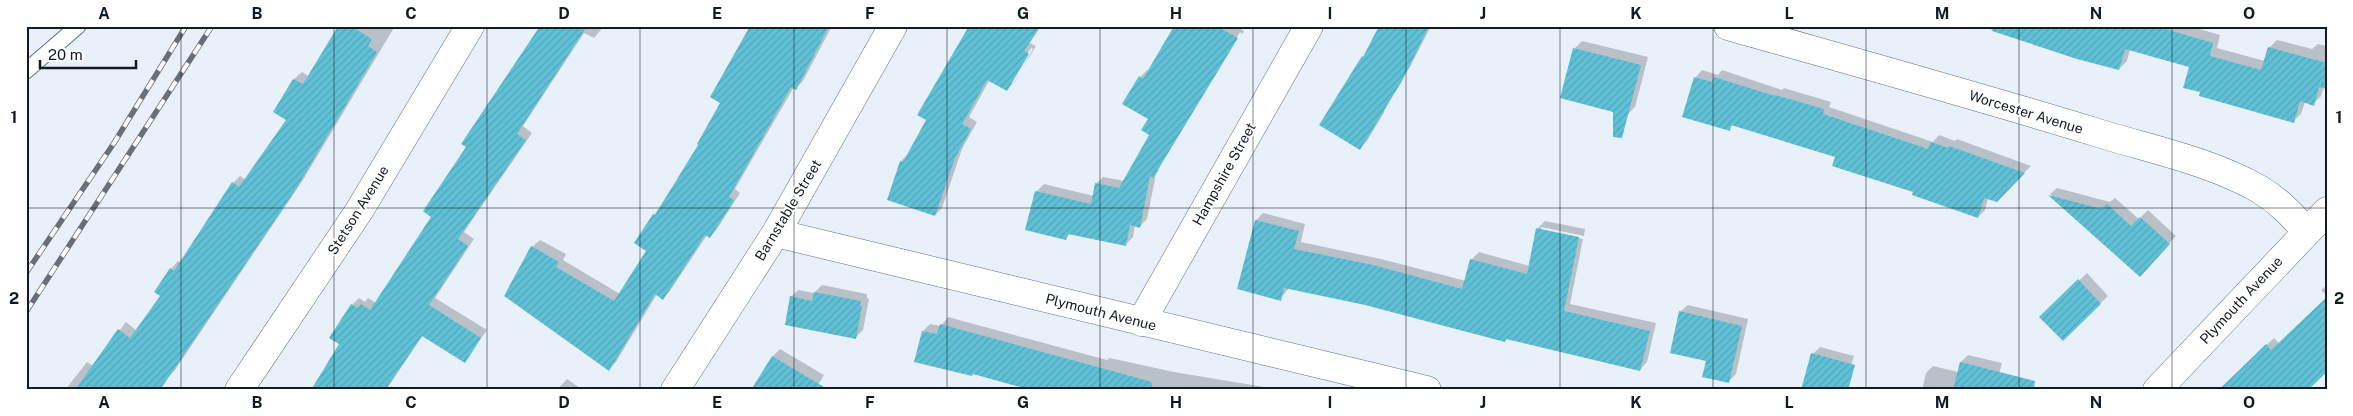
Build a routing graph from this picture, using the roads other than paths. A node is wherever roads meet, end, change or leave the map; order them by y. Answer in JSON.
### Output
{"nodes":[{"id":1,"x":78,"y":26,"type":"edge"},
{"id":2,"x":470,"y":26,"type":"edge"},
{"id":3,"x":893,"y":26,"type":"edge"},
{"id":4,"x":1309,"y":26,"type":"edge"},
{"id":5,"x":1728,"y":26,"type":"edge"},
{"id":6,"x":26,"y":71,"type":"edge"},
{"id":7,"x":2327,"y":212,"type":"edge"},
{"id":8,"x":2307,"y":232,"type":"junction"},
{"id":9,"x":776,"y":233,"type":"junction"},
{"id":10,"x":1141,"y":322,"type":"junction"},
{"id":11,"x":239,"y":390,"type":"edge"},
{"id":12,"x":675,"y":390,"type":"edge"},
{"id":13,"x":1427,"y":390,"type":"edge"},
{"id":14,"x":2157,"y":390,"type":"edge"}],
"edges":[{"from":1,"to":6,"type":"lane"},
{"from":2,"to":11,"type":"street","name":"Stetson Avenue"},
{"from":3,"to":9,"type":"street","name":"Barnstable Street"},
{"from":4,"to":10,"type":"street","name":"Hampshire Street"},
{"from":5,"to":8,"type":"street","name":"Worcester Avenue"},
{"from":7,"to":8,"type":"street","name":"Plymouth Avenue"},
{"from":8,"to":14,"type":"street","name":"Plymouth Avenue"},
{"from":9,"to":10,"type":"street","name":"Plymouth Avenue"},
{"from":9,"to":12,"type":"street","name":"Barnstable Street"},
{"from":10,"to":13,"type":"street","name":"Plymouth Avenue"}]}
